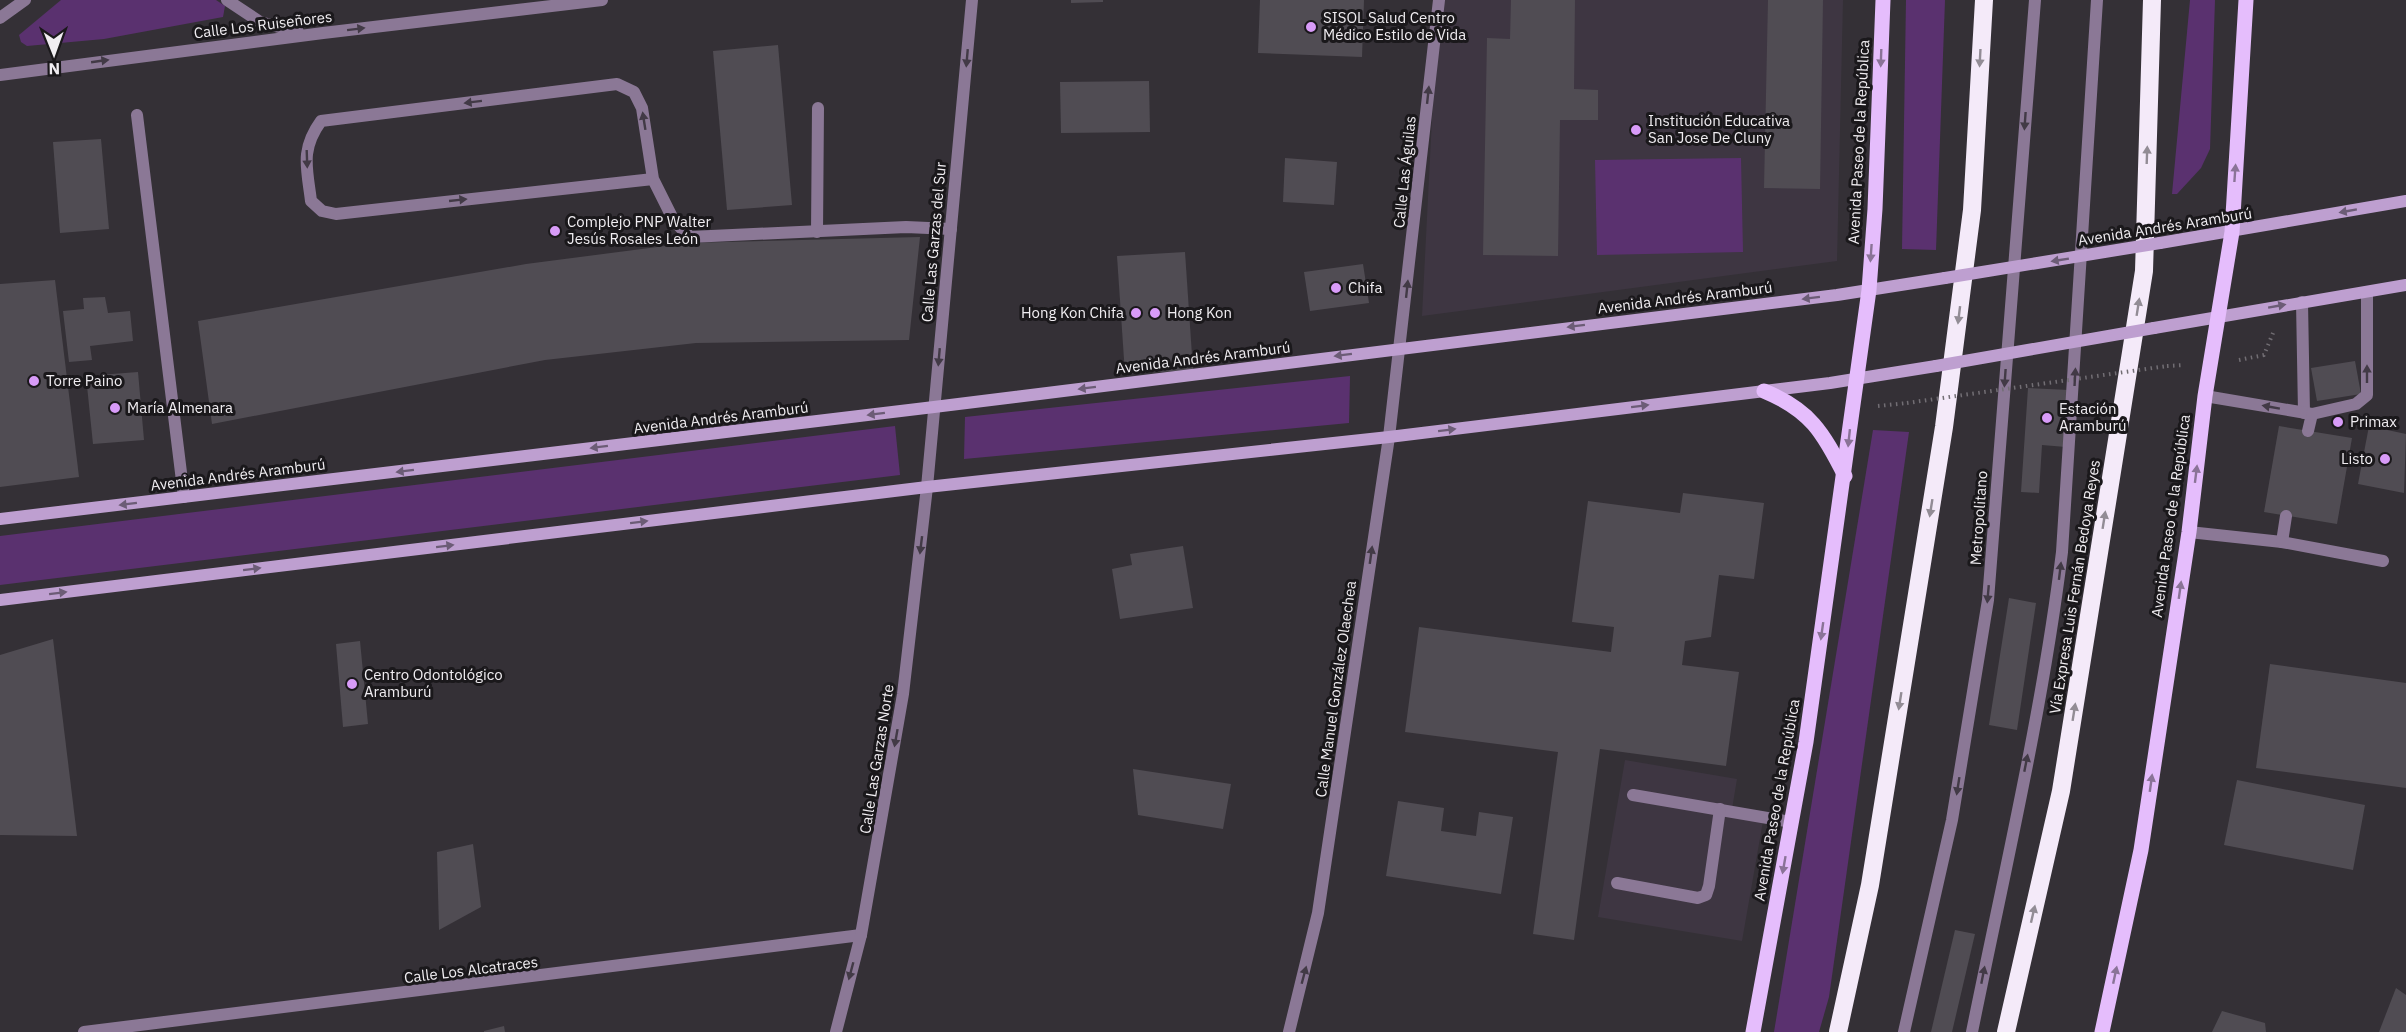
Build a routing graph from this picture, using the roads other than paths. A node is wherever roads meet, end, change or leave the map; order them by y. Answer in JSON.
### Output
{"nodes":[{"id":1,"x":25,"y":0,"type":"edge"},
{"id":2,"x":227,"y":0,"type":"edge"},
{"id":3,"x":602,"y":0,"type":"edge"},
{"id":4,"x":972,"y":0,"type":"edge"},
{"id":5,"x":1439,"y":0,"type":"edge"},
{"id":6,"x":1883,"y":0,"type":"edge"},
{"id":7,"x":1984,"y":0,"type":"edge"},
{"id":8,"x":2035,"y":0,"type":"edge"},
{"id":9,"x":2097,"y":0,"type":"edge"},
{"id":10,"x":2152,"y":0,"type":"edge"},
{"id":11,"x":2246,"y":0,"type":"edge"},
{"id":12,"x":0,"y":18,"type":"edge"},
{"id":13,"x":323,"y":33,"type":"junction"},
{"id":14,"x":0,"y":75,"type":"edge"},
{"id":15,"x":818,"y":108,"type":"dead end"},
{"id":16,"x":137,"y":115,"type":"dead end"},
{"id":17,"x":653,"y":178,"type":"junction"},
{"id":18,"x":2406,"y":201,"type":"edge"},
{"id":19,"x":951,"y":229,"type":"junction"},
{"id":20,"x":817,"y":232,"type":"junction"},
{"id":21,"x":2232,"y":232,"type":"junction"},
{"id":22,"x":2406,"y":285,"type":"edge"},
{"id":23,"x":1869,"y":290,"type":"junction"},
{"id":24,"x":2367,"y":292,"type":"junction"},
{"id":25,"x":2302,"y":302,"type":"junction"},
{"id":26,"x":2219,"y":316,"type":"junction"},
{"id":27,"x":1401,"y":347,"type":"junction"},
{"id":28,"x":1857,"y":380,"type":"junction"},
{"id":29,"x":1764,"y":391,"type":"junction"},
{"id":30,"x":2205,"y":396,"type":"junction"},
{"id":31,"x":934,"y":407,"type":"junction"},
{"id":32,"x":2308,"y":413,"type":"junction"},
{"id":33,"x":2308,"y":431,"type":"dead end"},
{"id":34,"x":1389,"y":437,"type":"junction"},
{"id":35,"x":1845,"y":476,"type":"junction"},
{"id":36,"x":927,"y":487,"type":"junction"},
{"id":37,"x":184,"y":497,"type":"junction"},
{"id":38,"x":2286,"y":516,"type":"dead end"},
{"id":39,"x":0,"y":519,"type":"edge"},
{"id":40,"x":2189,"y":532,"type":"junction"},
{"id":41,"x":2282,"y":542,"type":"junction"},
{"id":42,"x":2383,"y":561,"type":"dead end"},
{"id":43,"x":0,"y":600,"type":"edge"},
{"id":44,"x":1633,"y":795,"type":"dead end"},
{"id":45,"x":1720,"y":809,"type":"junction"},
{"id":46,"x":1791,"y":822,"type":"junction"},
{"id":47,"x":1617,"y":883,"type":"dead end"},
{"id":48,"x":861,"y":935,"type":"junction"},
{"id":49,"x":84,"y":1032,"type":"edge"},
{"id":50,"x":836,"y":1032,"type":"edge"},
{"id":51,"x":1289,"y":1032,"type":"edge"},
{"id":52,"x":1753,"y":1032,"type":"edge"},
{"id":53,"x":1838,"y":1032,"type":"edge"},
{"id":54,"x":1904,"y":1032,"type":"edge"},
{"id":55,"x":1972,"y":1032,"type":"edge"},
{"id":56,"x":2006,"y":1032,"type":"edge"},
{"id":57,"x":2102,"y":1032,"type":"edge"}],
"edges":[{"from":1,"to":12,"type":"street"},
{"from":2,"to":13,"type":"street"},
{"from":13,"to":3,"type":"street","name":"Calle Los Ruiseñores","one_way":true},
{"from":4,"to":19,"type":"street","name":"Calle Las Garzas del Sur","one_way":true},
{"from":27,"to":5,"type":"street","name":"Calle Las Águilas","one_way":true},
{"from":6,"to":23,"type":"main road","name":"Avenida Paseo de la República","one_way":true},
{"from":7,"to":53,"type":"highway","one_way":true},
{"from":8,"to":54,"type":"street","name":"Metropolitano","one_way":true},
{"from":55,"to":9,"type":"street","one_way":true},
{"from":56,"to":10,"type":"highway","name":"Vía Expresa Luis Fernán Bedoya Reyes","one_way":true},
{"from":21,"to":11,"type":"main road","name":"Avenida Paseo de la República","one_way":true},
{"from":14,"to":13,"type":"street","name":"Calle Los Ruiseñores","one_way":true},
{"from":15,"to":20,"type":"street"},
{"from":16,"to":37,"type":"street"},
{"from":17,"to":17,"type":"street","one_way":true},
{"from":17,"to":20,"type":"street"},
{"from":18,"to":21,"type":"main road","name":"Avenida Andrés Aramburú","one_way":true},
{"from":19,"to":20,"type":"street"},
{"from":19,"to":31,"type":"street","name":"Calle Las Garzas del Sur","one_way":true},
{"from":21,"to":23,"type":"main road","name":"Avenida Andrés Aramburú","one_way":true,"bridge":true},
{"from":21,"to":26,"type":"main road","name":"Avenida Paseo de la República"},
{"from":22,"to":24,"type":"main road"},
{"from":23,"to":27,"type":"main road","name":"Avenida Andrés Aramburú","one_way":true},
{"from":23,"to":28,"type":"main road","name":"Avenida Paseo de la República"},
{"from":24,"to":25,"type":"main road"},
{"from":32,"to":24,"type":"street","one_way":true},
{"from":26,"to":25,"type":"main road","one_way":true},
{"from":25,"to":32,"type":"street"},
{"from":26,"to":28,"type":"main road","bridge":true},
{"from":26,"to":30,"type":"main road","name":"Avenida Paseo de la República"},
{"from":27,"to":31,"type":"main road","name":"Avenida Andrés Aramburú","one_way":true},
{"from":27,"to":34,"type":"street","name":"Calle Manuel González Olaechea"},
{"from":28,"to":29,"type":"main road"},
{"from":28,"to":35,"type":"main road","name":"Avenida Paseo de la República","one_way":true},
{"from":34,"to":29,"type":"main road","one_way":true},
{"from":29,"to":35,"type":"main road"},
{"from":32,"to":30,"type":"street","one_way":true},
{"from":40,"to":30,"type":"main road","name":"Avenida Paseo de la República","one_way":true},
{"from":31,"to":36,"type":"street","name":"Calle Las Garzas del Sur"},
{"from":31,"to":37,"type":"main road","name":"Avenida Andrés Aramburú","one_way":true},
{"from":32,"to":33,"type":"street"},
{"from":34,"to":36,"type":"main road"},
{"from":51,"to":34,"type":"street","name":"Calle Manuel González Olaechea","one_way":true},
{"from":35,"to":46,"type":"main road","name":"Avenida Paseo de la República","one_way":true},
{"from":43,"to":36,"type":"main road","one_way":true},
{"from":36,"to":48,"type":"street","name":"Calle Las Garzas Norte","one_way":true},
{"from":37,"to":39,"type":"main road","name":"Avenida Andrés Aramburú","one_way":true},
{"from":38,"to":41,"type":"street"},
{"from":40,"to":41,"type":"street"},
{"from":57,"to":40,"type":"main road","name":"Avenida Paseo de la República","one_way":true},
{"from":41,"to":42,"type":"street"},
{"from":44,"to":45,"type":"street"},
{"from":45,"to":46,"type":"street"},
{"from":45,"to":47,"type":"street"},
{"from":46,"to":52,"type":"main road","name":"Avenida Paseo de la República","one_way":true},
{"from":48,"to":49,"type":"street","name":"Calle Los Alcatraces"},
{"from":48,"to":50,"type":"street","name":"Calle Las Garzas Norte","one_way":true}]}
